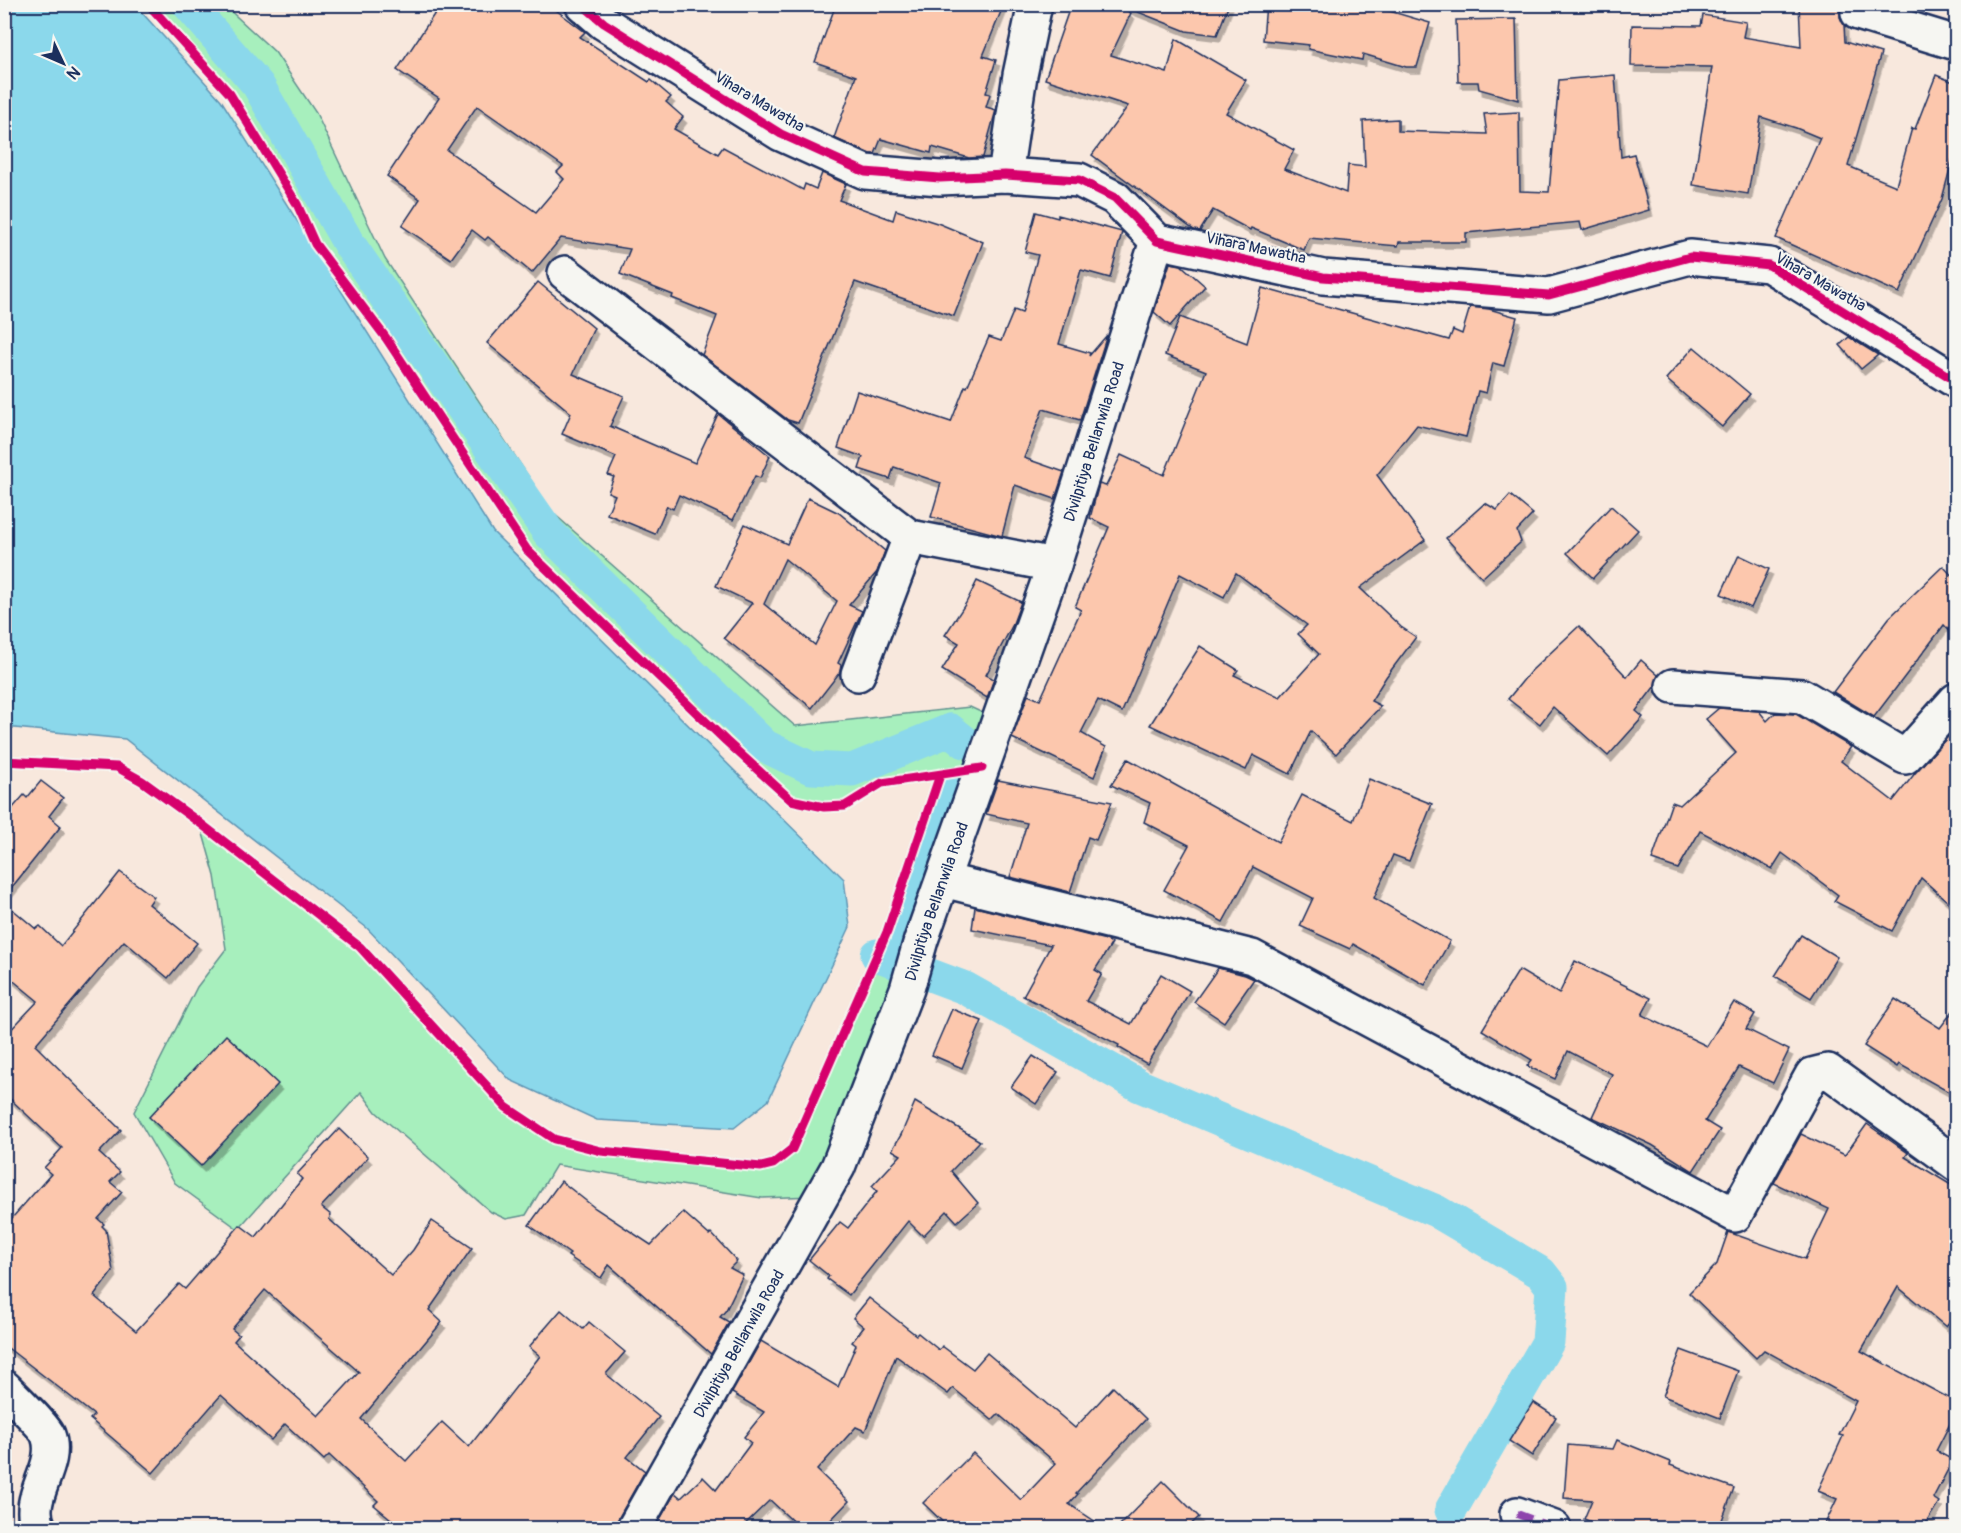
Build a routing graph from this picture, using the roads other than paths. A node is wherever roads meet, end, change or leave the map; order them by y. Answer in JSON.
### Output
{"nodes":[{"id":1,"x":1035,"y":4,"type":"edge"},
{"id":2,"x":597,"y":9,"type":"edge"},
{"id":3,"x":1858,"y":13,"type":"dead end"},
{"id":4,"x":1956,"y":43,"type":"edge"},
{"id":5,"x":1005,"y":175,"type":"junction"},
{"id":6,"x":1157,"y":241,"type":"junction"},
{"id":7,"x":565,"y":273,"type":"dead end"},
{"id":8,"x":1956,"y":381,"type":"edge"},
{"id":9,"x":909,"y":537,"type":"junction"},
{"id":10,"x":1054,"y":565,"type":"junction"},
{"id":11,"x":858,"y":674,"type":"dead end"},
{"id":12,"x":1673,"y":686,"type":"dead end"},
{"id":13,"x":1956,"y":700,"type":"edge"},
{"id":14,"x":943,"y":880,"type":"junction"},
{"id":15,"x":1956,"y":1164,"type":"edge"},
{"id":16,"x":4,"y":1387,"type":"edge"},
{"id":17,"x":1517,"y":1514,"type":"dead end"},
{"id":18,"x":39,"y":1528,"type":"edge"},
{"id":19,"x":634,"y":1528,"type":"edge"},
{"id":20,"x":1554,"y":1528,"type":"edge"}],
"edges":[{"from":1,"to":5,"type":"street"},
{"from":2,"to":5,"type":"street","name":"Vihara Mawatha"},
{"from":3,"to":4,"type":"street"},
{"from":5,"to":6,"type":"street","name":"Vihara Mawatha"},
{"from":6,"to":8,"type":"street","name":"Vihara Mawatha"},
{"from":6,"to":10,"type":"street","name":"Divilpitiya Bellanwila Road"},
{"from":7,"to":9,"type":"street"},
{"from":9,"to":10,"type":"street"},
{"from":9,"to":11,"type":"street"},
{"from":10,"to":14,"type":"street","name":"Divilpitiya Bellanwila Road"},
{"from":12,"to":13,"type":"street"},
{"from":14,"to":15,"type":"street"},
{"from":14,"to":19,"type":"street","name":"Divilpitiya Bellanwila Road"},
{"from":16,"to":18,"type":"street"},
{"from":17,"to":20,"type":"street"}]}
